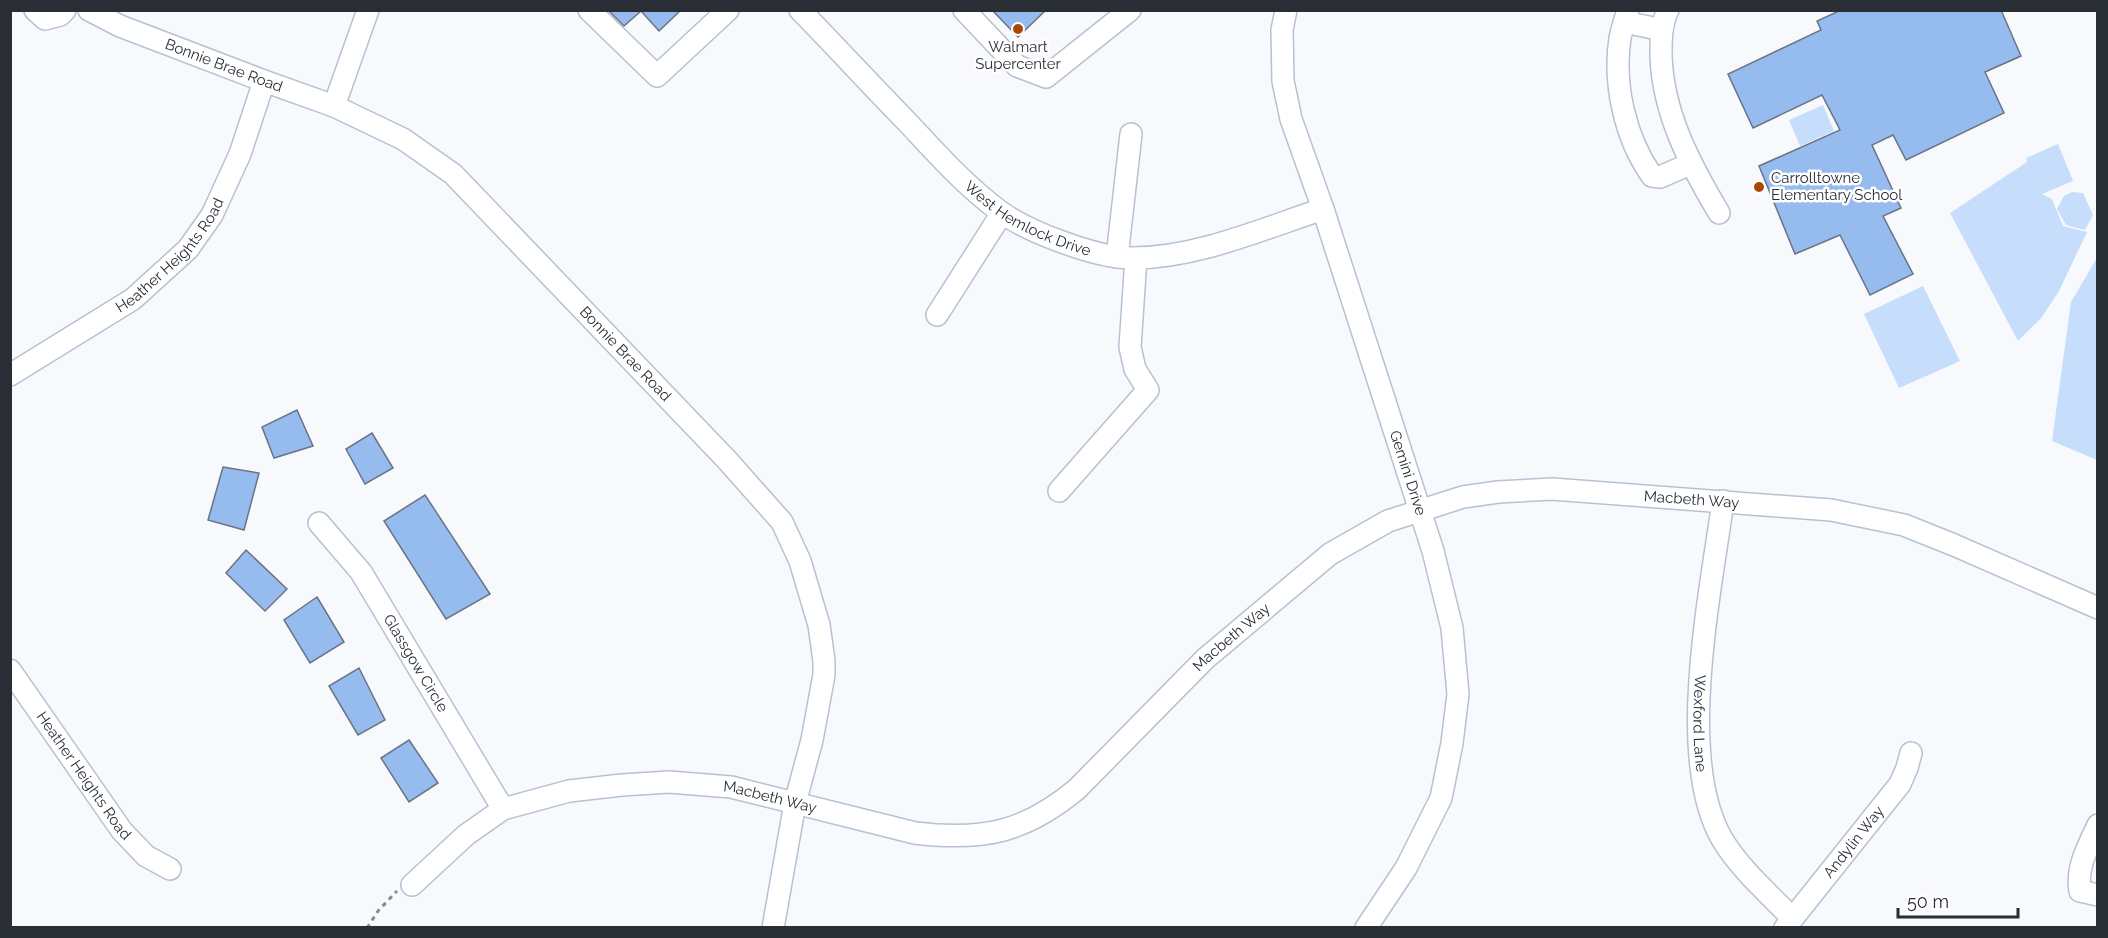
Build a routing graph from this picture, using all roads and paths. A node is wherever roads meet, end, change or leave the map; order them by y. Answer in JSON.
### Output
{"nodes":[{"id":1,"x":35,"y":10,"type":"edge"},
{"id":2,"x":65,"y":10,"type":"edge"},
{"id":3,"x":89,"y":10,"type":"edge"},
{"id":4,"x":368,"y":10,"type":"edge"},
{"id":5,"x":589,"y":10,"type":"edge"},
{"id":6,"x":728,"y":10,"type":"edge"},
{"id":7,"x":800,"y":10,"type":"edge"},
{"id":8,"x":964,"y":10,"type":"edge"},
{"id":9,"x":1130,"y":10,"type":"edge"},
{"id":10,"x":1286,"y":10,"type":"edge"},
{"id":11,"x":1626,"y":16,"type":"edge"},
{"id":12,"x":1665,"y":20,"type":"edge"},
{"id":13,"x":264,"y":81,"type":"junction"},
{"id":14,"x":334,"y":105,"type":"junction"},
{"id":15,"x":1131,"y":134,"type":"dead end"},
{"id":16,"x":1690,"y":164,"type":"junction"},
{"id":17,"x":1323,"y":209,"type":"junction"},
{"id":18,"x":1002,"y":213,"type":"junction"},
{"id":19,"x":1719,"y":213,"type":"dead end"},
{"id":20,"x":1126,"y":258,"type":"junction"},
{"id":21,"x":937,"y":315,"type":"dead end"},
{"id":22,"x":10,"y":375,"type":"edge"},
{"id":23,"x":1059,"y":491,"type":"dead end"},
{"id":24,"x":1724,"y":501,"type":"junction"},
{"id":25,"x":1420,"y":509,"type":"junction"},
{"id":26,"x":319,"y":523,"type":"dead end"},
{"id":27,"x":2097,"y":608,"type":"edge"},
{"id":28,"x":10,"y":670,"type":"edge"},
{"id":29,"x":1911,"y":753,"type":"dead end"},
{"id":30,"x":795,"y":804,"type":"junction"},
{"id":31,"x":503,"y":809,"type":"junction"},
{"id":32,"x":2097,"y":825,"type":"edge"},
{"id":33,"x":170,"y":869,"type":"dead end"},
{"id":34,"x":412,"y":885,"type":"joint"},
{"id":35,"x":2089,"y":893,"type":"edge"},
{"id":36,"x":1789,"y":923,"type":"edge"},
{"id":37,"x":367,"y":927,"type":"edge"},
{"id":38,"x":772,"y":927,"type":"edge"},
{"id":39,"x":1366,"y":927,"type":"edge"}],
"edges":[{"from":1,"to":2,"type":"street"},
{"from":3,"to":13,"type":"street","name":"Bonnie Brae Road"},
{"from":4,"to":14,"type":"street"},
{"from":5,"to":6,"type":"street"},
{"from":7,"to":18,"type":"street","name":"West Hemlock Drive"},
{"from":8,"to":9,"type":"street"},
{"from":10,"to":17,"type":"street","name":"Gemini Drive"},
{"from":11,"to":12,"type":"street"},
{"from":11,"to":16,"type":"street"},
{"from":12,"to":16,"type":"street"},
{"from":13,"to":14,"type":"street","name":"Bonnie Brae Road"},
{"from":13,"to":22,"type":"street","name":"Heather Heights Road"},
{"from":14,"to":30,"type":"street","name":"Bonnie Brae Road"},
{"from":15,"to":20,"type":"street"},
{"from":16,"to":19,"type":"street"},
{"from":17,"to":20,"type":"street","name":"West Hemlock Drive"},
{"from":17,"to":25,"type":"street","name":"Gemini Drive"},
{"from":18,"to":20,"type":"street","name":"West Hemlock Drive"},
{"from":18,"to":21,"type":"street"},
{"from":20,"to":23,"type":"street"},
{"from":24,"to":25,"type":"street","name":"Macbeth Way"},
{"from":24,"to":27,"type":"street","name":"Macbeth Way"},
{"from":24,"to":36,"type":"street","name":"Wexford Lane"},
{"from":25,"to":30,"type":"street","name":"Macbeth Way"},
{"from":25,"to":39,"type":"street","name":"Gemini Drive"},
{"from":26,"to":31,"type":"street","name":"Glassgow Circle"},
{"from":28,"to":33,"type":"street","name":"Heather Heights Road"},
{"from":29,"to":36,"type":"street","name":"Andylin Way"},
{"from":30,"to":31,"type":"street","name":"Macbeth Way"},
{"from":30,"to":38,"type":"street","name":"Bonnie Brae Road"},
{"from":31,"to":34,"type":"street","name":"Macbeth Way"},
{"from":32,"to":35,"type":"street"},
{"from":34,"to":37,"type":"path"}]}
